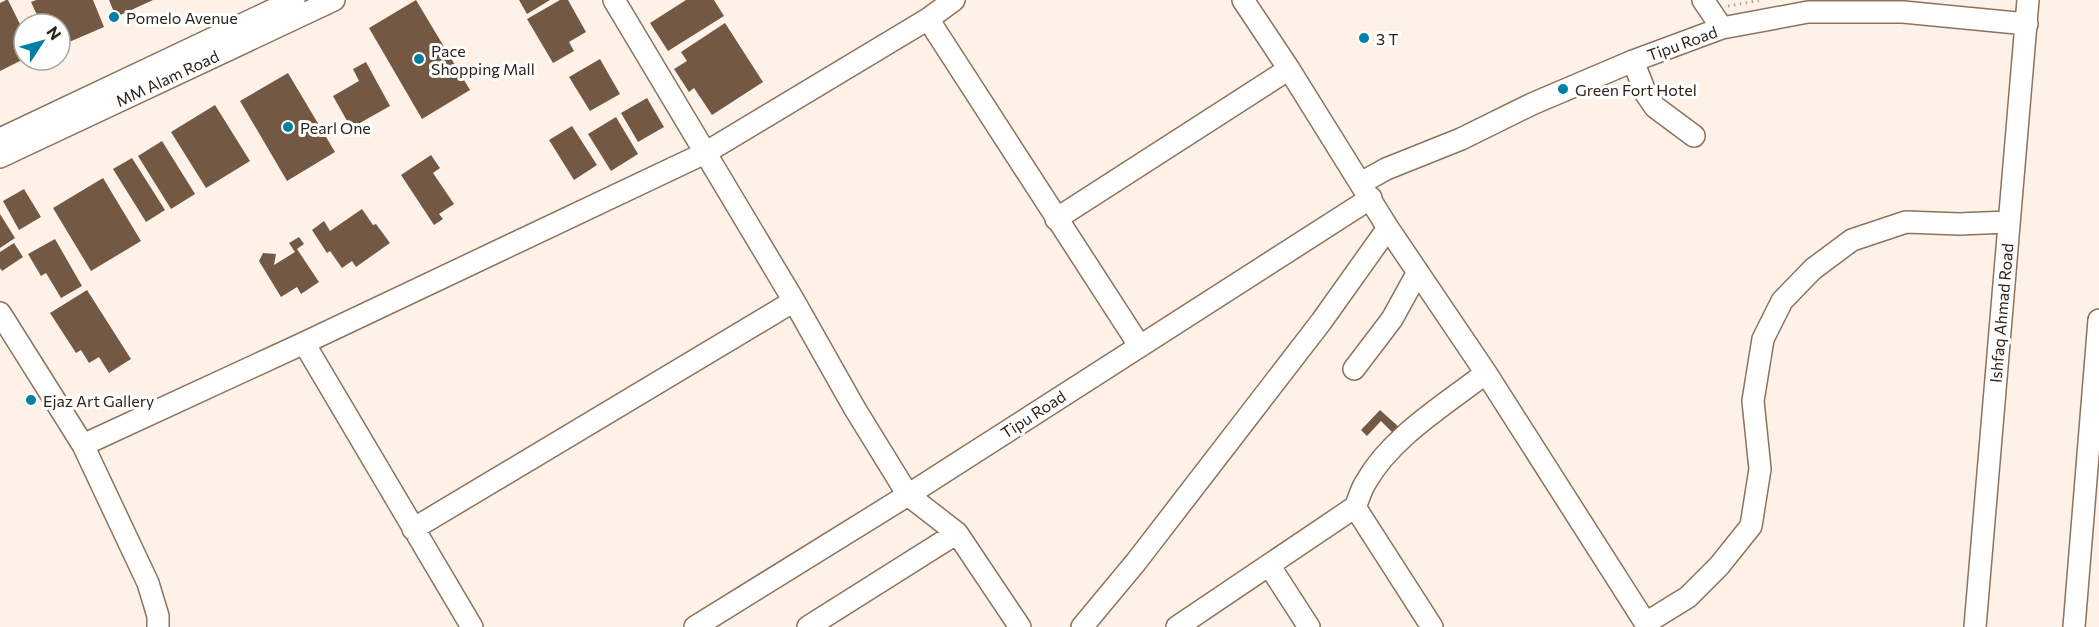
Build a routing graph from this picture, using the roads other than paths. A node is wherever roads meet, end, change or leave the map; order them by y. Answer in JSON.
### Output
{"nodes":[{"id":1,"x":294,"y":0,"type":"edge"},
{"id":2,"x":334,"y":0,"type":"edge"},
{"id":3,"x":614,"y":0,"type":"edge"},
{"id":4,"x":954,"y":0,"type":"edge"},
{"id":5,"x":1244,"y":0,"type":"edge"},
{"id":6,"x":1702,"y":0,"type":"edge"},
{"id":7,"x":2028,"y":0,"type":"edge"},
{"id":8,"x":928,"y":19,"type":"junction"},
{"id":9,"x":2026,"y":24,"type":"junction"},
{"id":10,"x":1722,"y":28,"type":"junction"},
{"id":11,"x":1633,"y":61,"type":"junction"},
{"id":12,"x":1289,"y":69,"type":"junction"},
{"id":13,"x":1694,"y":136,"type":"dead end"},
{"id":14,"x":0,"y":139,"type":"edge"},
{"id":15,"x":705,"y":153,"type":"junction"},
{"id":16,"x":0,"y":157,"type":"edge"},
{"id":17,"x":1366,"y":191,"type":"junction"},
{"id":18,"x":1056,"y":219,"type":"junction"},
{"id":19,"x":2008,"y":222,"type":"junction"},
{"id":20,"x":1388,"y":228,"type":"junction"},
{"id":21,"x":1418,"y":272,"type":"junction"},
{"id":22,"x":794,"y":301,"type":"junction"},
{"id":23,"x":0,"y":313,"type":"edge"},
{"id":24,"x":2099,"y":320,"type":"edge"},
{"id":25,"x":304,"y":343,"type":"junction"},
{"id":26,"x":1139,"y":345,"type":"junction"},
{"id":27,"x":1354,"y":369,"type":"dead end"},
{"id":28,"x":1486,"y":373,"type":"junction"},
{"id":29,"x":83,"y":445,"type":"junction"},
{"id":30,"x":908,"y":495,"type":"junction"},
{"id":31,"x":1356,"y":507,"type":"junction"},
{"id":32,"x":413,"y":529,"type":"junction"},
{"id":33,"x":957,"y":533,"type":"junction"},
{"id":34,"x":1269,"y":565,"type":"junction"},
{"id":35,"x":1647,"y":625,"type":"edge"},
{"id":36,"x":158,"y":627,"type":"edge"},
{"id":37,"x":472,"y":627,"type":"edge"},
{"id":38,"x":695,"y":627,"type":"edge"},
{"id":39,"x":808,"y":627,"type":"edge"},
{"id":40,"x":1020,"y":627,"type":"edge"},
{"id":41,"x":1082,"y":627,"type":"edge"},
{"id":42,"x":1177,"y":627,"type":"edge"},
{"id":43,"x":1309,"y":627,"type":"edge"},
{"id":44,"x":1432,"y":627,"type":"edge"},
{"id":45,"x":1975,"y":627,"type":"edge"},
{"id":46,"x":2074,"y":627,"type":"edge"}],
"edges":[{"from":1,"to":14,"type":"street","name":"MM Alam Road"},
{"from":2,"to":16,"type":"street","name":"MM Alam Road"},
{"from":3,"to":15,"type":"street"},
{"from":4,"to":8,"type":"street"},
{"from":5,"to":12,"type":"street"},
{"from":6,"to":10,"type":"street"},
{"from":7,"to":9,"type":"street","name":"Ishfaq Ahmad Road"},
{"from":8,"to":15,"type":"street"},
{"from":8,"to":18,"type":"street"},
{"from":9,"to":10,"type":"street","name":"Tipu Road"},
{"from":9,"to":19,"type":"street","name":"Ishfaq Ahmad Road"},
{"from":10,"to":11,"type":"street","name":"Tipu Road"},
{"from":11,"to":13,"type":"street"},
{"from":11,"to":17,"type":"street","name":"Tipu Road"},
{"from":12,"to":17,"type":"street"},
{"from":12,"to":18,"type":"street"},
{"from":15,"to":22,"type":"street"},
{"from":15,"to":25,"type":"street"},
{"from":17,"to":20,"type":"street"},
{"from":17,"to":26,"type":"street","name":"Tipu Road"},
{"from":18,"to":26,"type":"street"},
{"from":19,"to":35,"type":"street"},
{"from":19,"to":45,"type":"street","name":"Ishfaq Ahmad Road"},
{"from":20,"to":21,"type":"street"},
{"from":20,"to":41,"type":"street"},
{"from":21,"to":27,"type":"street"},
{"from":21,"to":28,"type":"street"},
{"from":22,"to":30,"type":"street"},
{"from":22,"to":32,"type":"street"},
{"from":23,"to":29,"type":"street"},
{"from":24,"to":46,"type":"street"},
{"from":25,"to":29,"type":"street"},
{"from":25,"to":32,"type":"street"},
{"from":26,"to":30,"type":"street","name":"Tipu Road"},
{"from":28,"to":31,"type":"street"},
{"from":28,"to":35,"type":"street"},
{"from":29,"to":36,"type":"street"},
{"from":30,"to":33,"type":"street"},
{"from":30,"to":38,"type":"street","name":"Tipu Road"},
{"from":31,"to":34,"type":"street"},
{"from":31,"to":44,"type":"street"},
{"from":32,"to":37,"type":"street"},
{"from":33,"to":39,"type":"street"},
{"from":33,"to":40,"type":"street"},
{"from":34,"to":42,"type":"street"},
{"from":34,"to":43,"type":"street"}]}
